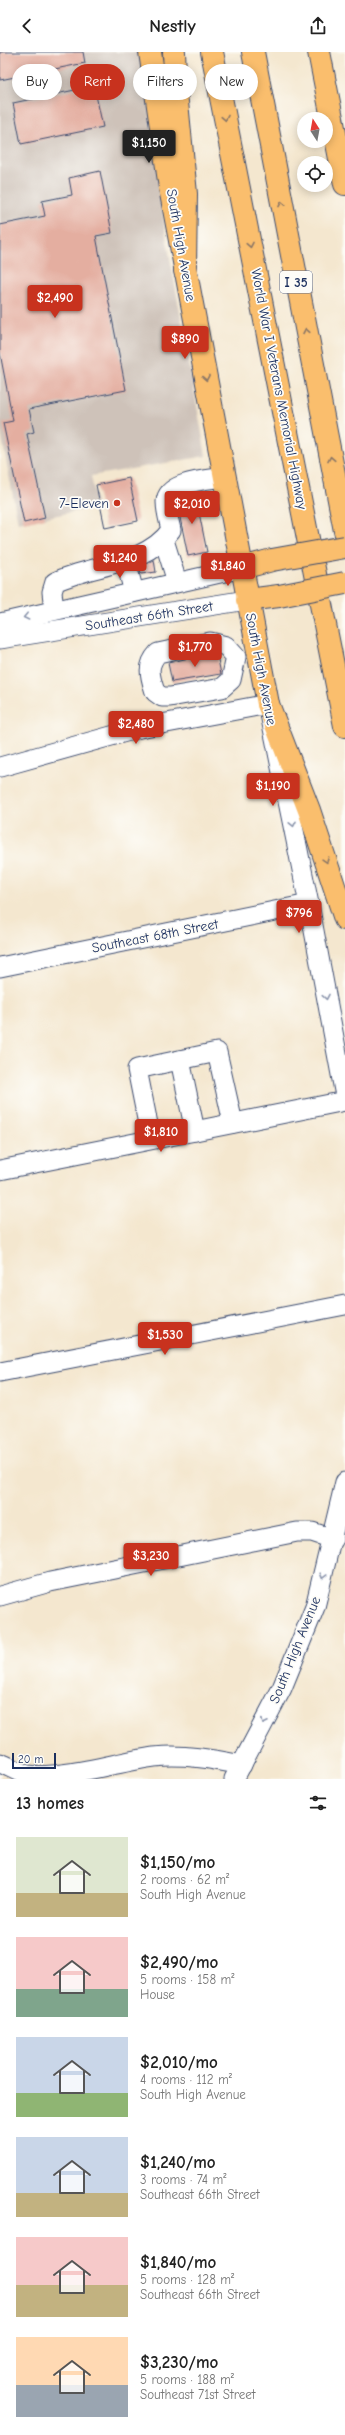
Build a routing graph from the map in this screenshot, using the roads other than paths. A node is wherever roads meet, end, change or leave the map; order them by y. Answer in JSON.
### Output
{"nodes":[{"id":1,"x":150,"y":52,"type":"edge"},
{"id":2,"x":174,"y":52,"type":"edge"},
{"id":3,"x":212,"y":52,"type":"edge"},
{"id":4,"x":253,"y":52,"type":"edge"},
{"id":5,"x":319,"y":52,"type":"edge"},
{"id":6,"x":338,"y":114,"type":"edge"},
{"id":7,"x":345,"y":184,"type":"edge"},
{"id":8,"x":185,"y":271,"type":"junction"},
{"id":9,"x":225,"y":477,"type":"junction"},
{"id":10,"x":345,"y":531,"type":"edge"},
{"id":11,"x":164,"y":540,"type":"junction"},
{"id":12,"x":345,"y":547,"type":"edge"},
{"id":13,"x":124,"y":559,"type":"junction"},
{"id":14,"x":242,"y":568,"type":"junction"},
{"id":15,"x":86,"y":571,"type":"junction"},
{"id":16,"x":177,"y":582,"type":"junction"},
{"id":17,"x":345,"y":582,"type":"edge"},
{"id":18,"x":134,"y":592,"type":"junction"},
{"id":19,"x":248,"y":600,"type":"junction"},
{"id":20,"x":92,"y":602,"type":"junction"},
{"id":21,"x":54,"y":610,"type":"junction"},
{"id":22,"x":0,"y":623,"type":"edge"},
{"id":23,"x":0,"y":639,"type":"edge"},
{"id":24,"x":257,"y":651,"type":"junction"},
{"id":25,"x":236,"y":657,"type":"junction"},
{"id":26,"x":216,"y":689,"type":"junction"},
{"id":27,"x":268,"y":704,"type":"junction"},
{"id":28,"x":220,"y":713,"type":"junction"},
{"id":29,"x":345,"y":726,"type":"edge"},
{"id":30,"x":0,"y":767,"type":"edge"},
{"id":31,"x":309,"y":904,"type":"junction"},
{"id":32,"x":345,"y":919,"type":"edge"},
{"id":33,"x":0,"y":967,"type":"edge"},
{"id":34,"x":180,"y":1060,"type":"junction"},
{"id":35,"x":345,"y":1096,"type":"edge"},
{"id":36,"x":345,"y":1101,"type":"edge"},
{"id":37,"x":233,"y":1123,"type":"junction"},
{"id":38,"x":195,"y":1131,"type":"junction"},
{"id":39,"x":151,"y":1140,"type":"junction"},
{"id":40,"x":0,"y":1170,"type":"edge"},
{"id":41,"x":345,"y":1305,"type":"edge"},
{"id":42,"x":0,"y":1372,"type":"edge"},
{"id":43,"x":345,"y":1482,"type":"edge"},
{"id":44,"x":333,"y":1539,"type":"junction"},
{"id":45,"x":0,"y":1596,"type":"edge"},
{"id":46,"x":0,"y":1763,"type":"edge"},
{"id":47,"x":238,"y":1772,"type":"edge"}],
"edges":[{"from":1,"to":8,"type":"main road","name":"South High Avenue"},
{"from":2,"to":8,"type":"main road"},
{"from":3,"to":29,"type":"main road","name":"World War I Veterans Memorial Highway","number":"I 35","one_way":true},
{"from":10,"to":4,"type":"main road","number":"I 35","one_way":true},
{"from":5,"to":6,"type":"main road"},
{"from":6,"to":7,"type":"main road"},
{"from":8,"to":9,"type":"main road","name":"South High Avenue","one_way":true},
{"from":9,"to":11,"type":"street"},
{"from":9,"to":14,"type":"main road","name":"South High Avenue"},
{"from":11,"to":13,"type":"street"},
{"from":11,"to":16,"type":"street"},
{"from":12,"to":14,"type":"main road","name":"Southeast 66th Street","bridge":true},
{"from":13,"to":15,"type":"street"},
{"from":13,"to":18,"type":"street"},
{"from":14,"to":16,"type":"street","name":"Southeast 66th Street"},
{"from":14,"to":19,"type":"main road","name":"South High Avenue"},
{"from":15,"to":20,"type":"street"},
{"from":15,"to":21,"type":"street"},
{"from":16,"to":18,"type":"street","name":"Southeast 66th Street"},
{"from":17,"to":19,"type":"main road","name":"Southeast 66th Street","bridge":true},
{"from":18,"to":20,"type":"street","name":"Southeast 66th Street"},
{"from":19,"to":23,"type":"street","name":"Southeast 66th Street"},
{"from":19,"to":24,"type":"main road","name":"South High Avenue"},
{"from":20,"to":21,"type":"street","name":"Southeast 66th Street"},
{"from":21,"to":22,"type":"street","name":"Southeast 66th Street","one_way":true},
{"from":24,"to":25,"type":"street"},
{"from":24,"to":27,"type":"main road","name":"South High Avenue"},
{"from":25,"to":26,"type":"street"},
{"from":25,"to":26,"type":"street"},
{"from":26,"to":28,"type":"street"},
{"from":27,"to":28,"type":"street"},
{"from":27,"to":31,"type":"street","name":"South High Avenue","one_way":true},
{"from":27,"to":32,"type":"main road","one_way":true},
{"from":28,"to":30,"type":"street"},
{"from":31,"to":33,"type":"street","name":"Southeast 68th Street"},
{"from":31,"to":35,"type":"street","name":"South High Avenue","one_way":true},
{"from":34,"to":37,"type":"street"},
{"from":34,"to":38,"type":"street"},
{"from":34,"to":39,"type":"street"},
{"from":36,"to":37,"type":"street"},
{"from":37,"to":38,"type":"street"},
{"from":38,"to":39,"type":"street"},
{"from":39,"to":40,"type":"street"},
{"from":41,"to":42,"type":"street"},
{"from":43,"to":44,"type":"street","name":"South High Avenue"},
{"from":44,"to":45,"type":"street"},
{"from":44,"to":47,"type":"street","name":"South High Avenue","one_way":true},
{"from":46,"to":47,"type":"street"}]}
